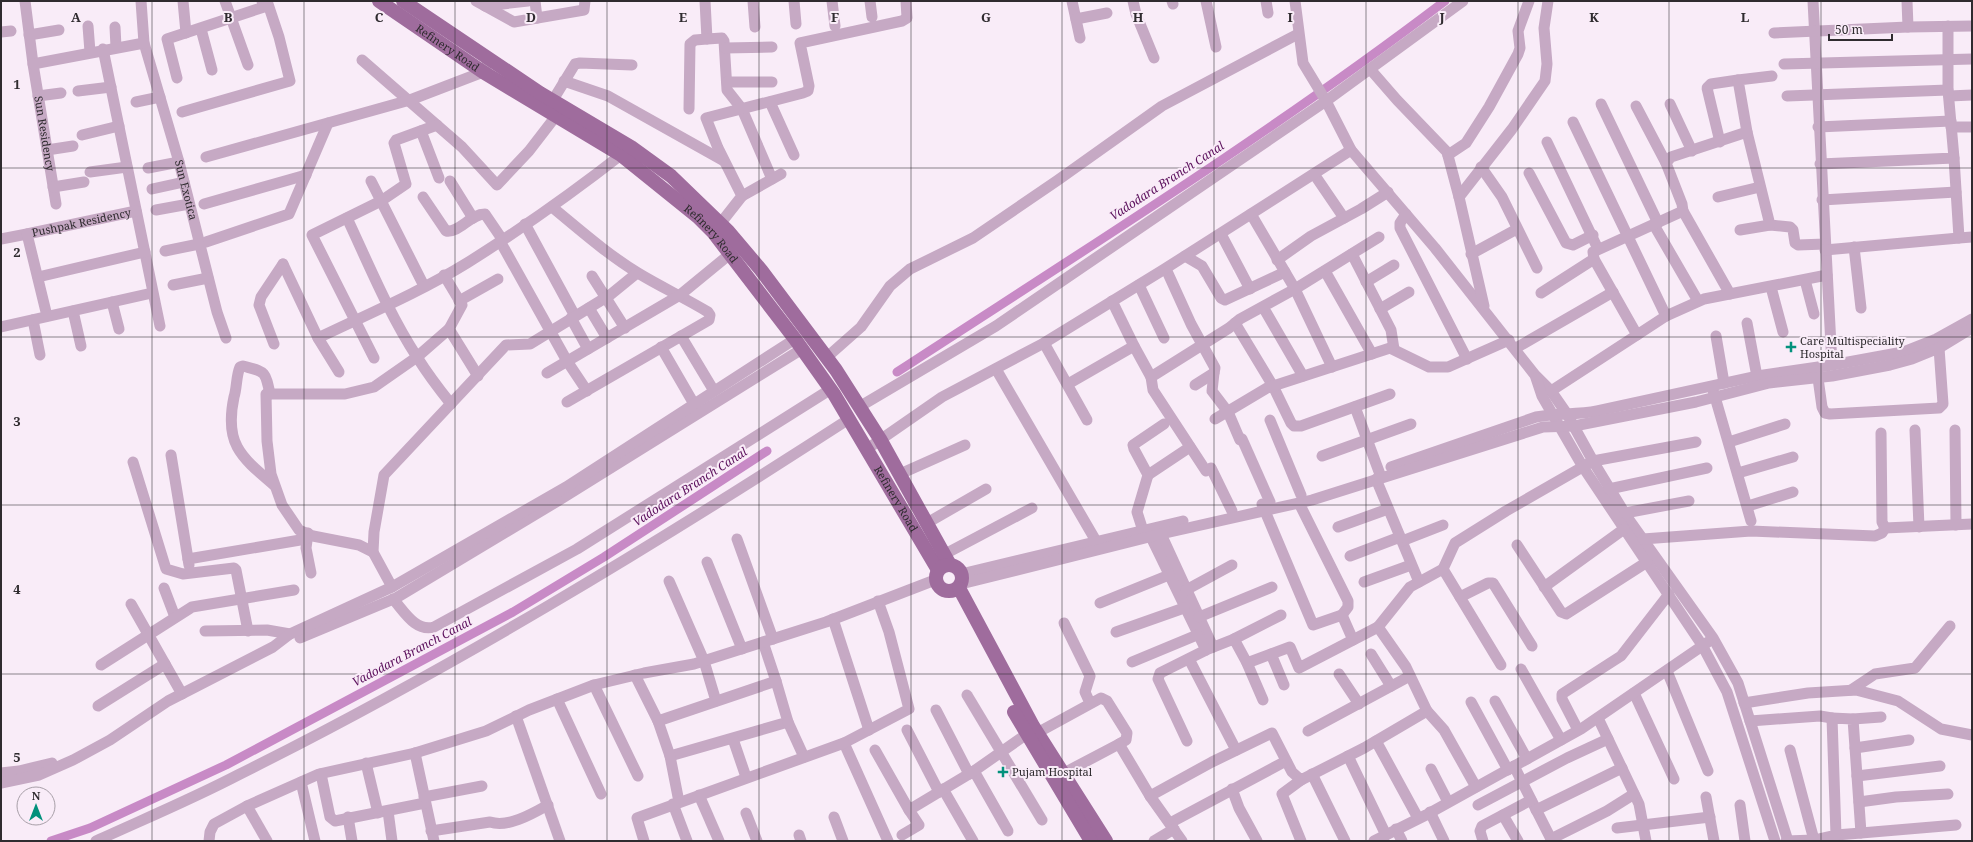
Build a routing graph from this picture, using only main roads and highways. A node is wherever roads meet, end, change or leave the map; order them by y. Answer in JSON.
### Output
{"nodes":[{"id":1,"x":379,"y":1,"type":"edge"},
{"id":2,"x":403,"y":1,"type":"edge"},
{"id":3,"x":395,"y":5,"type":"edge"},
{"id":4,"x":626,"y":151,"type":"junction"},
{"id":5,"x":728,"y":245,"type":"junction"},
{"id":6,"x":828,"y":361,"type":"junction"},
{"id":7,"x":819,"y":372,"type":"junction"},
{"id":8,"x":942,"y":567,"type":"junction"},
{"id":9,"x":958,"y":584,"type":"junction"},
{"id":10,"x":1033,"y":732,"type":"junction"},
{"id":11,"x":1091,"y":841,"type":"edge"},
{"id":12,"x":1106,"y":841,"type":"edge"}],
"edges":[{"from":1,"to":3,"type":"main road","name":"Refinery Road"},
{"from":2,"to":4,"type":"main road","name":"Refinery Road"},
{"from":3,"to":4,"type":"main road","name":"Refinery Road"},
{"from":4,"to":5,"type":"main road","name":"Refinery Road"},
{"from":4,"to":5,"type":"main road","name":"Refinery Road"},
{"from":5,"to":6,"type":"main road","name":"Refinery Road"},
{"from":5,"to":7,"type":"main road","name":"Refinery Road"},
{"from":6,"to":7,"type":"main road"},
{"from":6,"to":8,"type":"main road","name":"Refinery Road"},
{"from":7,"to":8,"type":"main road","name":"Refinery Road"},
{"from":8,"to":9,"type":"main road"},
{"from":8,"to":9,"type":"main road"},
{"from":9,"to":10,"type":"main road"},
{"from":10,"to":11,"type":"main road"},
{"from":10,"to":12,"type":"main road"}]}
